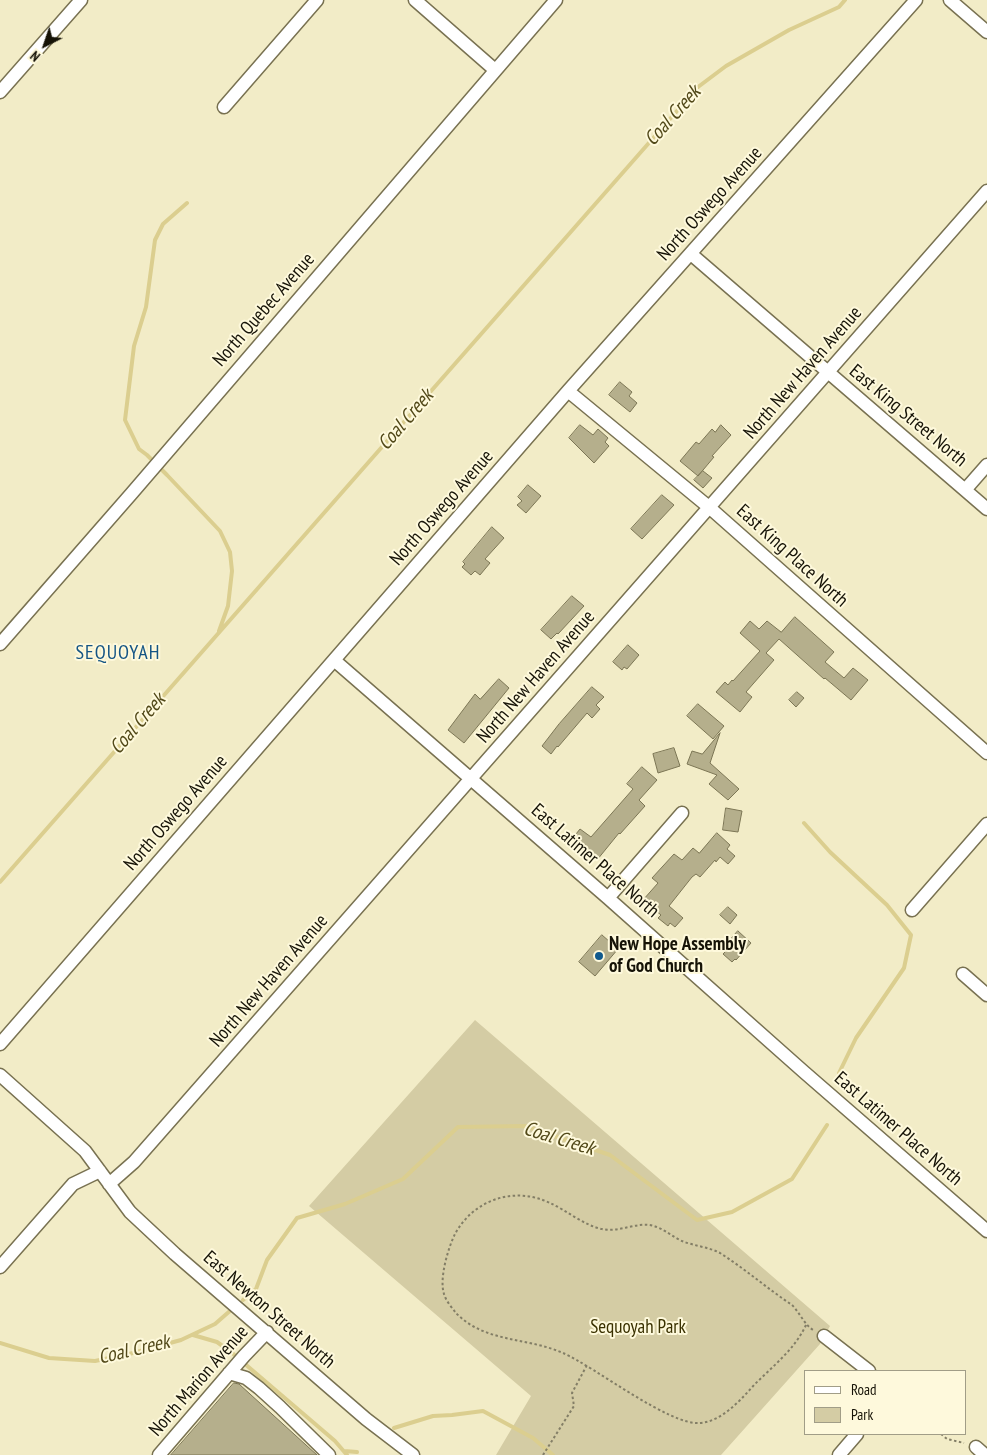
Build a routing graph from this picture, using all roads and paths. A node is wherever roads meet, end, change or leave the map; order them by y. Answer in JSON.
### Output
{"nodes":[{"id":1,"x":81,"y":0,"type":"edge"},
{"id":2,"x":317,"y":0,"type":"edge"},
{"id":3,"x":415,"y":0,"type":"edge"},
{"id":4,"x":556,"y":0,"type":"edge"},
{"id":5,"x":916,"y":0,"type":"edge"},
{"id":6,"x":950,"y":0,"type":"edge"},
{"id":7,"x":987,"y":32,"type":"edge"},
{"id":8,"x":495,"y":70,"type":"junction"},
{"id":9,"x":0,"y":92,"type":"edge"},
{"id":10,"x":224,"y":107,"type":"dead end"},
{"id":11,"x":987,"y":191,"type":"edge"},
{"id":12,"x":691,"y":254,"type":"junction"},
{"id":13,"x":828,"y":373,"type":"junction"},
{"id":14,"x":568,"y":391,"type":"junction"},
{"id":15,"x":987,"y":465,"type":"edge"},
{"id":16,"x":965,"y":490,"type":"junction"},
{"id":17,"x":710,"y":508,"type":"junction"},
{"id":18,"x":987,"y":509,"type":"edge"},
{"id":19,"x":1,"y":640,"type":"edge"},
{"id":20,"x":334,"y":660,"type":"junction"},
{"id":21,"x":987,"y":753,"type":"edge"},
{"id":22,"x":472,"y":779,"type":"junction"},
{"id":23,"x":682,"y":813,"type":"dead end"},
{"id":24,"x":987,"y":824,"type":"edge"},
{"id":25,"x":608,"y":898,"type":"junction"},
{"id":26,"x":912,"y":910,"type":"dead end"},
{"id":27,"x":963,"y":974,"type":"dead end"},
{"id":28,"x":987,"y":995,"type":"edge"},
{"id":29,"x":0,"y":1044,"type":"edge"},
{"id":30,"x":0,"y":1075,"type":"edge"},
{"id":31,"x":100,"y":1171,"type":"junction"},
{"id":32,"x":109,"y":1184,"type":"junction"},
{"id":33,"x":987,"y":1231,"type":"edge"},
{"id":34,"x":0,"y":1267,"type":"edge"},
{"id":35,"x":806,"y":1325,"type":"junction"},
{"id":36,"x":267,"y":1332,"type":"junction"},
{"id":37,"x":824,"y":1336,"type":"joint"},
{"id":38,"x":587,"y":1365,"type":"junction"},
{"id":39,"x":233,"y":1369,"type":"junction"},
{"id":40,"x":867,"y":1370,"type":"edge"},
{"id":41,"x":856,"y":1435,"type":"edge"},
{"id":42,"x":942,"y":1435,"type":"edge"},
{"id":43,"x":981,"y":1451,"type":"edge"},
{"id":44,"x":159,"y":1455,"type":"edge"},
{"id":45,"x":329,"y":1455,"type":"edge"},
{"id":46,"x":413,"y":1455,"type":"edge"},
{"id":47,"x":543,"y":1455,"type":"edge"},
{"id":48,"x":839,"y":1455,"type":"edge"}],
"edges":[{"from":1,"to":9,"type":"street"},
{"from":2,"to":10,"type":"street"},
{"from":3,"to":8,"type":"street"},
{"from":4,"to":8,"type":"street","name":"North Quebec Avenue"},
{"from":5,"to":12,"type":"street","name":"North Oswego Avenue"},
{"from":6,"to":7,"type":"street"},
{"from":8,"to":19,"type":"street","name":"North Quebec Avenue"},
{"from":11,"to":13,"type":"street","name":"North New Haven Avenue"},
{"from":12,"to":13,"type":"street","name":"East King Street North"},
{"from":12,"to":14,"type":"street","name":"North Oswego Avenue"},
{"from":13,"to":16,"type":"street","name":"East King Street North"},
{"from":13,"to":17,"type":"street","name":"North New Haven Avenue"},
{"from":14,"to":17,"type":"street","name":"East King Place North"},
{"from":14,"to":20,"type":"street","name":"North Oswego Avenue"},
{"from":15,"to":16,"type":"street"},
{"from":16,"to":18,"type":"street","name":"East King Street North"},
{"from":17,"to":21,"type":"street","name":"East King Place North"},
{"from":17,"to":22,"type":"street","name":"North New Haven Avenue"},
{"from":20,"to":22,"type":"street","name":"East Latimer Place North"},
{"from":20,"to":29,"type":"street","name":"North Oswego Avenue"},
{"from":22,"to":25,"type":"street","name":"East Latimer Place North"},
{"from":22,"to":32,"type":"street","name":"North New Haven Avenue"},
{"from":23,"to":25,"type":"street"},
{"from":24,"to":26,"type":"street"},
{"from":25,"to":33,"type":"street","name":"East Latimer Place North"},
{"from":27,"to":28,"type":"street"},
{"from":30,"to":31,"type":"street","name":"East Newton Street North"},
{"from":31,"to":32,"type":"street","name":"East Newton Street North"},
{"from":31,"to":34,"type":"street"},
{"from":32,"to":36,"type":"street","name":"East Newton Street North"},
{"from":35,"to":37,"type":"path"},
{"from":35,"to":38,"type":"path"},
{"from":35,"to":38,"type":"path"},
{"from":36,"to":39,"type":"street","name":"North Marion Avenue"},
{"from":36,"to":46,"type":"street","name":"East Newton Street North"},
{"from":37,"to":40,"type":"street"},
{"from":38,"to":47,"type":"path"},
{"from":39,"to":44,"type":"street","name":"North Marion Avenue"},
{"from":39,"to":45,"type":"street"},
{"from":41,"to":48,"type":"street"},
{"from":42,"to":43,"type":"path"}]}
